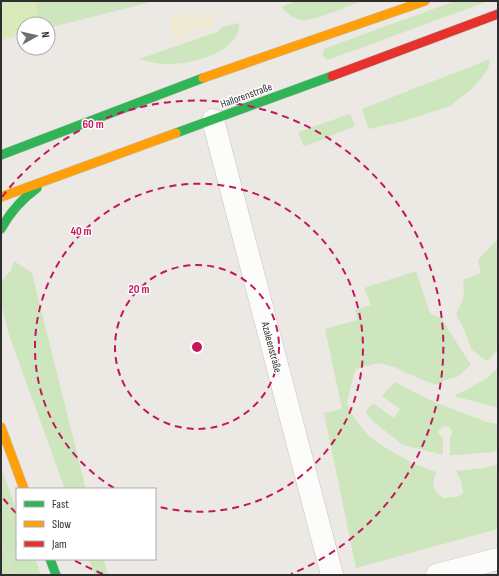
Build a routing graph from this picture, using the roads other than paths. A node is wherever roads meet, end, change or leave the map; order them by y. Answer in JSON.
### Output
{"nodes":[{"id":1,"x":425,"y":1,"type":"edge"},
{"id":2,"x":498,"y":14,"type":"edge"},
{"id":3,"x":213,"y":120,"type":"junction"},
{"id":4,"x":1,"y":155,"type":"edge"},
{"id":5,"x":49,"y":179,"type":"junction"},
{"id":6,"x":1,"y":197,"type":"edge"},
{"id":7,"x":1,"y":229,"type":"edge"},
{"id":8,"x":1,"y":427,"type":"edge"},
{"id":9,"x":24,"y":488,"type":"edge"},
{"id":10,"x":498,"y":559,"type":"edge"},
{"id":11,"x":50,"y":560,"type":"edge"},
{"id":12,"x":56,"y":575,"type":"edge"},
{"id":13,"x":332,"y":575,"type":"edge"},
{"id":14,"x":437,"y":575,"type":"edge"}],
"edges":[{"from":1,"to":4,"type":"street"},
{"from":2,"to":3,"type":"street","name":"Hallorenstraße"},
{"from":3,"to":5,"type":"street","name":"Hallorenstraße"},
{"from":3,"to":13,"type":"street","name":"Azaleenstraße"},
{"from":5,"to":6,"type":"street","name":"Hallorenstraße"},
{"from":5,"to":7,"type":"street"},
{"from":8,"to":9,"type":"street"},
{"from":10,"to":14,"type":"street"},
{"from":11,"to":12,"type":"street"}]}
